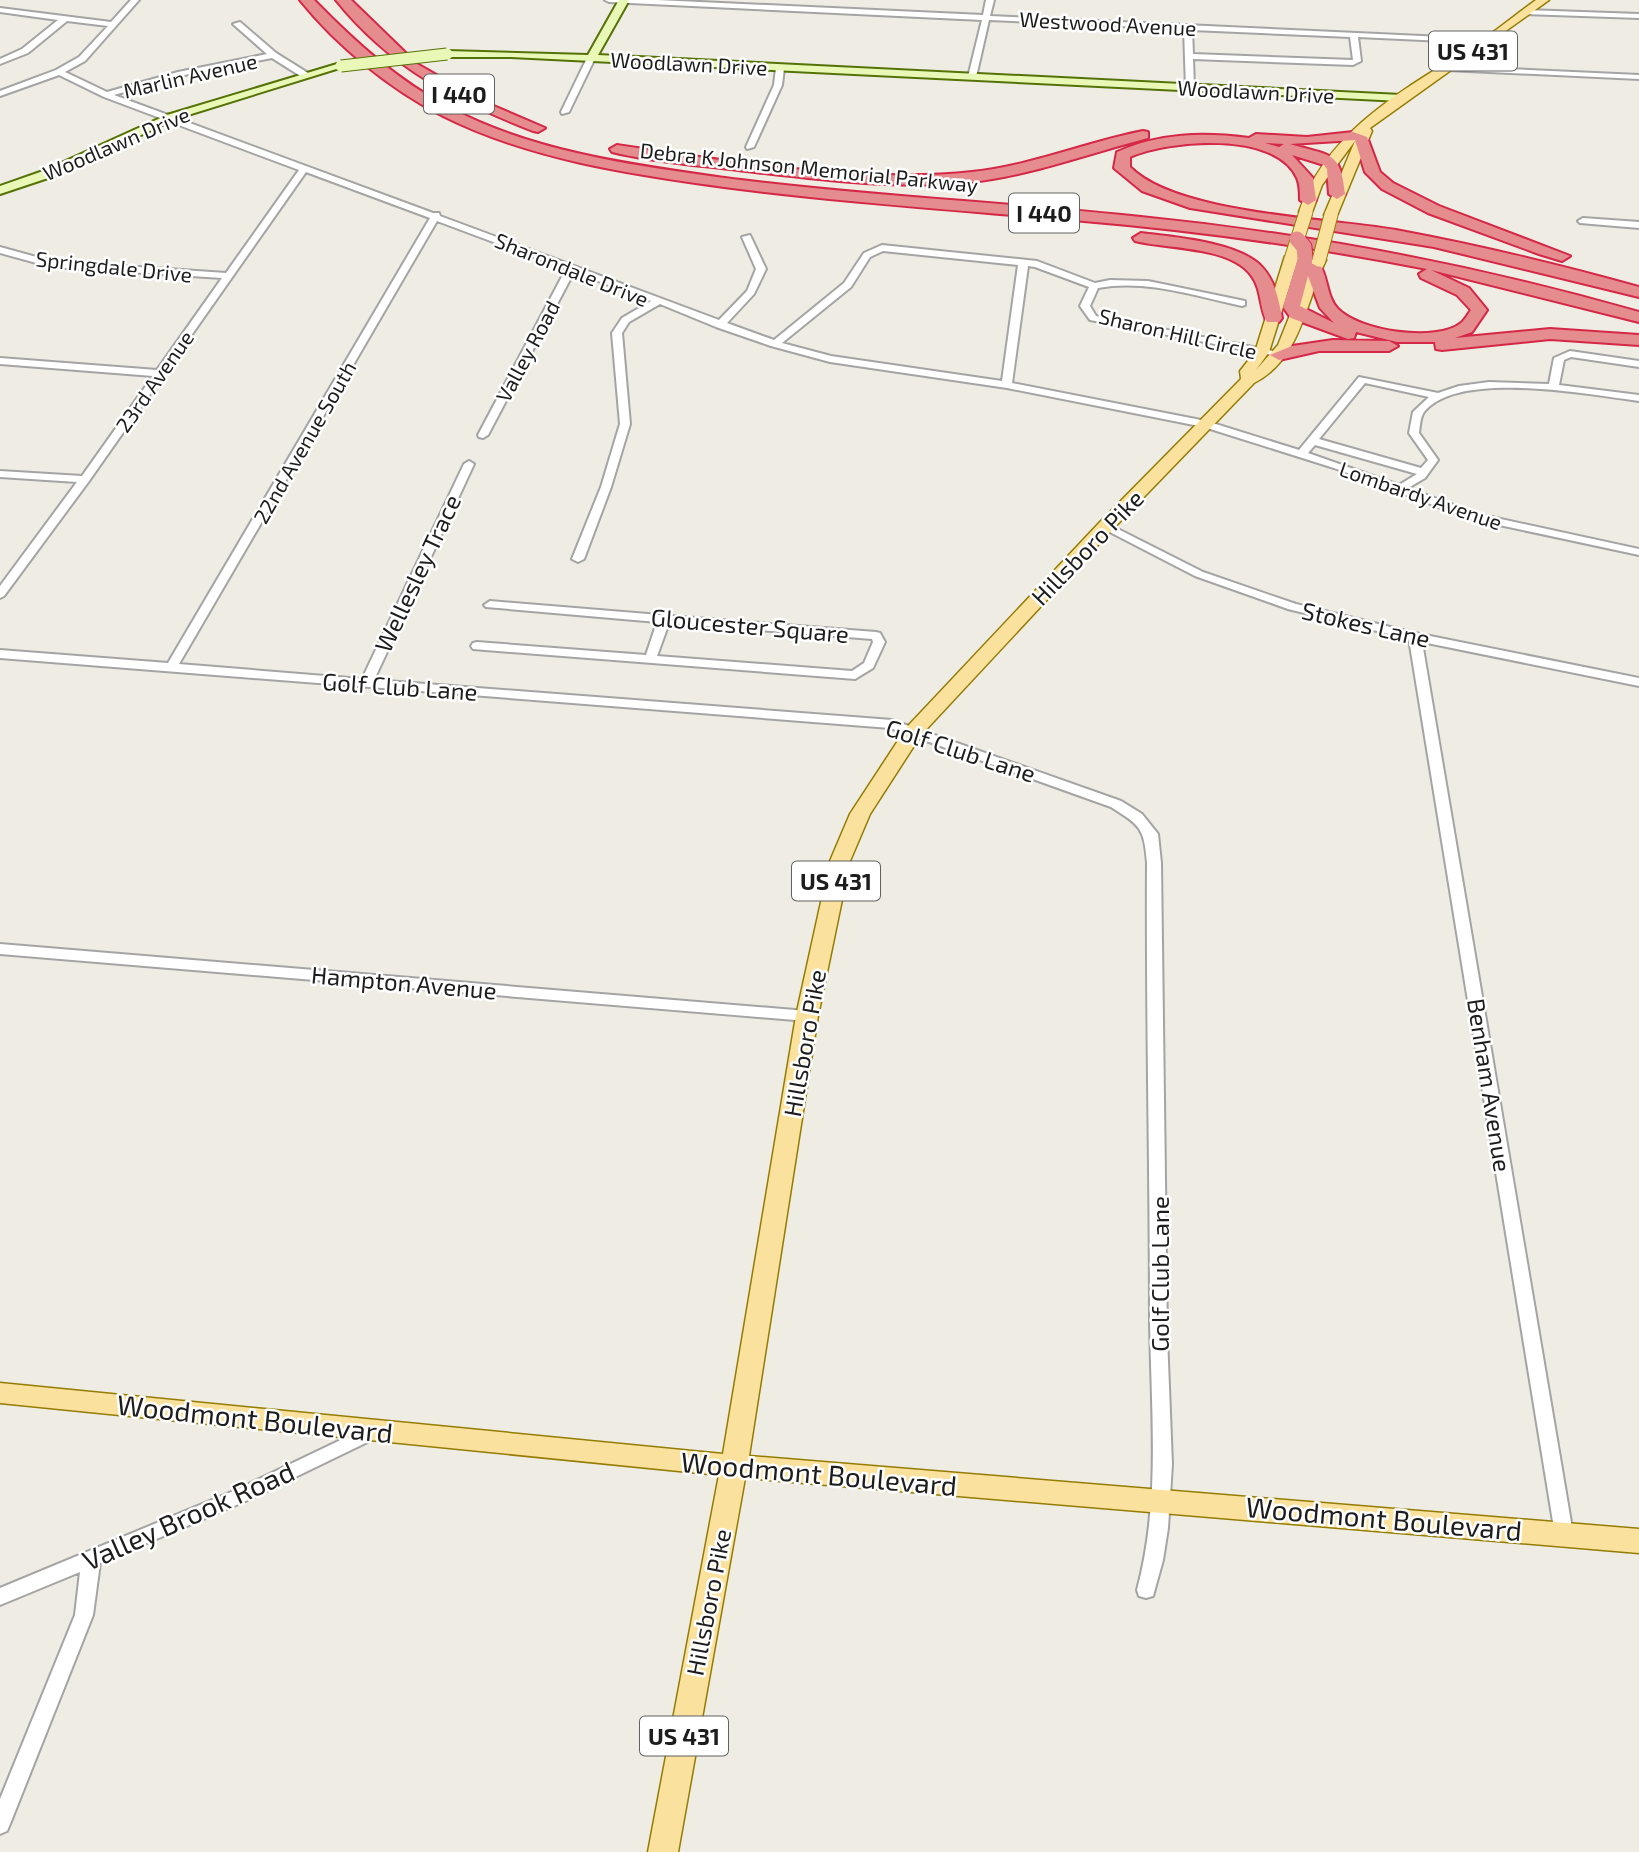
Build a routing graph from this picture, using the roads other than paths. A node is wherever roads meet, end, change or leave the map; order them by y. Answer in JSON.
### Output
{"nodes":[{"id":1,"x":135,"y":0,"type":"edge"},
{"id":2,"x":307,"y":0,"type":"edge"},
{"id":3,"x":343,"y":0,"type":"edge"},
{"id":4,"x":610,"y":0,"type":"edge"},
{"id":5,"x":624,"y":0,"type":"edge"},
{"id":6,"x":990,"y":0,"type":"edge"},
{"id":7,"x":1543,"y":0,"type":"edge"},
{"id":8,"x":0,"y":10,"type":"edge"},
{"id":9,"x":1526,"y":12,"type":"junction"},
{"id":10,"x":1639,"y":16,"type":"edge"},
{"id":11,"x":987,"y":17,"type":"junction"},
{"id":12,"x":65,"y":18,"type":"junction"},
{"id":13,"x":113,"y":24,"type":"junction"},
{"id":14,"x":237,"y":24,"type":"dead end"},
{"id":15,"x":1188,"y":27,"type":"junction"},
{"id":16,"x":1354,"y":35,"type":"junction"},
{"id":17,"x":1487,"y":41,"type":"junction"},
{"id":18,"x":273,"y":55,"type":"junction"},
{"id":19,"x":1189,"y":56,"type":"junction"},
{"id":20,"x":591,"y":58,"type":"junction"},
{"id":21,"x":0,"y":62,"type":"edge"},
{"id":22,"x":780,"y":68,"type":"junction"},
{"id":23,"x":1447,"y":68,"type":"junction"},
{"id":24,"x":59,"y":72,"type":"junction"},
{"id":25,"x":305,"y":75,"type":"junction"},
{"id":26,"x":972,"y":77,"type":"junction"},
{"id":27,"x":1639,"y":77,"type":"edge"},
{"id":28,"x":1191,"y":88,"type":"junction"},
{"id":29,"x":0,"y":94,"type":"edge"},
{"id":30,"x":107,"y":94,"type":"junction"},
{"id":31,"x":1401,"y":98,"type":"junction"},
{"id":32,"x":565,"y":111,"type":"dead end"},
{"id":33,"x":449,"y":113,"type":"junction"},
{"id":34,"x":171,"y":117,"type":"junction"},
{"id":35,"x":548,"y":131,"type":"dead end"},
{"id":36,"x":1252,"y":137,"type":"junction"},
{"id":37,"x":1358,"y":138,"type":"junction"},
{"id":38,"x":750,"y":147,"type":"dead end"},
{"id":39,"x":1329,"y":162,"type":"junction"},
{"id":40,"x":305,"y":167,"type":"junction"},
{"id":41,"x":0,"y":190,"type":"edge"},
{"id":42,"x":746,"y":194,"type":"junction"},
{"id":43,"x":1337,"y":194,"type":"junction"},
{"id":44,"x":1307,"y":206,"type":"junction"},
{"id":45,"x":436,"y":215,"type":"junction"},
{"id":46,"x":1583,"y":221,"type":"dead end"},
{"id":47,"x":1639,"y":225,"type":"edge"},
{"id":48,"x":747,"y":237,"type":"dead end"},
{"id":49,"x":1297,"y":239,"type":"joint"},
{"id":50,"x":0,"y":250,"type":"edge"},
{"id":51,"x":1307,"y":261,"type":"junction"},
{"id":52,"x":1023,"y":265,"type":"junction"},
{"id":53,"x":571,"y":268,"type":"junction"},
{"id":54,"x":229,"y":276,"type":"junction"},
{"id":55,"x":1639,"y":283,"type":"edge"},
{"id":56,"x":1094,"y":286,"type":"junction"},
{"id":57,"x":1639,"y":292,"type":"edge"},
{"id":58,"x":1639,"y":301,"type":"edge"},
{"id":59,"x":657,"y":302,"type":"junction"},
{"id":60,"x":1242,"y":303,"type":"dead end"},
{"id":61,"x":1297,"y":314,"type":"junction"},
{"id":62,"x":1639,"y":317,"type":"edge"},
{"id":63,"x":1273,"y":318,"type":"junction"},
{"id":64,"x":719,"y":326,"type":"junction"},
{"id":65,"x":1639,"y":340,"type":"edge"},
{"id":66,"x":775,"y":344,"type":"junction"},
{"id":67,"x":1403,"y":346,"type":"junction"},
{"id":68,"x":1270,"y":354,"type":"junction"},
{"id":69,"x":0,"y":361,"type":"edge"},
{"id":70,"x":1639,"y":363,"type":"edge"},
{"id":71,"x":160,"y":373,"type":"junction"},
{"id":72,"x":1007,"y":384,"type":"junction"},
{"id":73,"x":1554,"y":387,"type":"junction"},
{"id":74,"x":1438,"y":396,"type":"junction"},
{"id":75,"x":1639,"y":398,"type":"edge"},
{"id":76,"x":1206,"y":424,"type":"junction"},
{"id":77,"x":483,"y":435,"type":"dead end"},
{"id":78,"x":1308,"y":447,"type":"junction"},
{"id":79,"x":469,"y":464,"type":"dead end"},
{"id":80,"x":1423,"y":472,"type":"junction"},
{"id":81,"x":0,"y":474,"type":"edge"},
{"id":82,"x":85,"y":479,"type":"junction"},
{"id":83,"x":1398,"y":490,"type":"junction"},
{"id":84,"x":1106,"y":526,"type":"junction"},
{"id":85,"x":1639,"y":552,"type":"edge"},
{"id":86,"x":578,"y":559,"type":"dead end"},
{"id":87,"x":0,"y":594,"type":"edge"},
{"id":88,"x":490,"y":605,"type":"dead end"},
{"id":89,"x":665,"y":617,"type":"junction"},
{"id":90,"x":1415,"y":637,"type":"junction"},
{"id":91,"x":477,"y":646,"type":"dead end"},
{"id":92,"x":0,"y":654,"type":"edge"},
{"id":93,"x":650,"y":660,"type":"junction"},
{"id":94,"x":171,"y":668,"type":"junction"},
{"id":95,"x":1639,"y":682,"type":"edge"},
{"id":96,"x":366,"y":683,"type":"junction"},
{"id":97,"x":914,"y":732,"type":"junction"},
{"id":98,"x":0,"y":949,"type":"edge"},
{"id":99,"x":807,"y":1016,"type":"junction"},
{"id":100,"x":0,"y":1393,"type":"edge"},
{"id":101,"x":375,"y":1430,"type":"junction"},
{"id":102,"x":734,"y":1466,"type":"junction"},
{"id":103,"x":1161,"y":1499,"type":"junction"},
{"id":104,"x":1564,"y":1534,"type":"junction"},
{"id":105,"x":1639,"y":1541,"type":"edge"},
{"id":106,"x":91,"y":1559,"type":"junction"},
{"id":107,"x":1146,"y":1590,"type":"dead end"},
{"id":108,"x":0,"y":1597,"type":"edge"},
{"id":109,"x":0,"y":1824,"type":"edge"},
{"id":110,"x":663,"y":1852,"type":"edge"}],
"edges":[{"from":1,"to":13,"type":"street"},
{"from":2,"to":33,"type":"highway","name":"Debra K Johnson Memorial Parkway","number":"I 440"},
{"from":3,"to":35,"type":"highway","number":"I 440"},
{"from":4,"to":5,"type":"street","name":"Westwood Avenue"},
{"from":5,"to":11,"type":"street","name":"Westwood Avenue"},
{"from":5,"to":20,"type":"main road"},
{"from":6,"to":11,"type":"street"},
{"from":7,"to":9,"type":"main road","number":"US 431"},
{"from":8,"to":12,"type":"street"},
{"from":9,"to":10,"type":"street"},
{"from":9,"to":17,"type":"main road","number":"US 431"},
{"from":11,"to":15,"type":"street","name":"Westwood Avenue"},
{"from":11,"to":26,"type":"street"},
{"from":12,"to":13,"type":"street"},
{"from":12,"to":21,"type":"street"},
{"from":13,"to":24,"type":"street"},
{"from":14,"to":18,"type":"street"},
{"from":15,"to":16,"type":"street","name":"Westwood Avenue"},
{"from":15,"to":19,"type":"street"},
{"from":16,"to":17,"type":"street","name":"Westwood Avenue"},
{"from":16,"to":19,"type":"street"},
{"from":17,"to":23,"type":"main road","number":"US 431"},
{"from":18,"to":25,"type":"street"},
{"from":18,"to":30,"type":"street","name":"Marlin Avenue"},
{"from":19,"to":28,"type":"street"},
{"from":20,"to":22,"type":"main road","name":"Woodlawn Drive"},
{"from":20,"to":25,"type":"main road","name":"Woodlawn Drive","bridge":true},
{"from":20,"to":32,"type":"street"},
{"from":22,"to":26,"type":"main road","name":"Woodlawn Drive"},
{"from":22,"to":38,"type":"street"},
{"from":23,"to":27,"type":"street"},
{"from":23,"to":31,"type":"main road","number":"US 431"},
{"from":24,"to":29,"type":"street"},
{"from":24,"to":30,"type":"street","name":"Sharondale Drive"},
{"from":25,"to":34,"type":"main road","name":"Woodlawn Drive"},
{"from":26,"to":28,"type":"main road","name":"Woodlawn Drive"},
{"from":28,"to":31,"type":"main road","name":"Woodlawn Drive"},
{"from":30,"to":34,"type":"street","name":"Sharondale Drive"},
{"from":31,"to":37,"type":"main road","name":"Hillsboro Pike","number":"US 431"},
{"from":33,"to":42,"type":"highway"},
{"from":33,"to":62,"type":"highway","name":"Debra K Johnson Memorial Parkway","number":"I 440"},
{"from":34,"to":40,"type":"street","name":"Sharondale Drive"},
{"from":34,"to":41,"type":"main road","name":"Woodlawn Drive"},
{"from":36,"to":37,"type":"highway"},
{"from":36,"to":39,"type":"highway"},
{"from":36,"to":58,"type":"highway","name":"Debra K Johnson Memorial Parkway","number":"I 440"},
{"from":37,"to":39,"type":"main road","name":"Hillsboro Pike","number":"US 431"},
{"from":37,"to":43,"type":"main road","name":"Hillsboro Pike","number":"US 431"},
{"from":37,"to":55,"type":"highway"},
{"from":39,"to":43,"type":"highway"},
{"from":39,"to":44,"type":"main road","name":"Hillsboro Pike","number":"US 431"},
{"from":40,"to":45,"type":"street","name":"Sharondale Drive"},
{"from":40,"to":54,"type":"street","name":"23rd Avenue"},
{"from":42,"to":51,"type":"highway"},
{"from":42,"to":63,"type":"highway"},
{"from":43,"to":51,"type":"main road","name":"Hillsboro Pike","number":"US 431","bridge":true},
{"from":44,"to":49,"type":"main road","name":"Hillsboro Pike","number":"US 431","bridge":true},
{"from":44,"to":57,"type":"highway"},
{"from":45,"to":53,"type":"street","name":"Sharondale Drive"},
{"from":45,"to":94,"type":"street","name":"22nd Avenue South"},
{"from":46,"to":47,"type":"street"},
{"from":48,"to":64,"type":"street"},
{"from":49,"to":51,"type":"highway","bridge":true},
{"from":50,"to":54,"type":"street","name":"Springdale Drive"},
{"from":51,"to":61,"type":"highway"},
{"from":51,"to":63,"type":"main road","name":"Hillsboro Pike","number":"US 431"},
{"from":52,"to":56,"type":"street"},
{"from":52,"to":66,"type":"street"},
{"from":52,"to":72,"type":"street"},
{"from":53,"to":59,"type":"street","name":"Sharondale Drive"},
{"from":53,"to":77,"type":"street","name":"Valley Road"},
{"from":54,"to":71,"type":"street","name":"23rd Avenue"},
{"from":56,"to":60,"type":"street","name":"Sharon Hill Circle"},
{"from":56,"to":68,"type":"street","name":"Sharon Hill Circle"},
{"from":59,"to":64,"type":"street","name":"Sharondale Drive"},
{"from":59,"to":86,"type":"street"},
{"from":61,"to":67,"type":"highway"},
{"from":61,"to":68,"type":"main road","name":"Hillsboro Pike","number":"US 431"},
{"from":63,"to":68,"type":"main road","name":"Hillsboro Pike","number":"US 431"},
{"from":64,"to":66,"type":"street","name":"Sharondale Drive"},
{"from":65,"to":67,"type":"highway"},
{"from":66,"to":72,"type":"street","name":"Sharondale Drive"},
{"from":67,"to":68,"type":"highway"},
{"from":68,"to":76,"type":"main road","name":"Hillsboro Pike","number":"US 431"},
{"from":69,"to":71,"type":"street"},
{"from":70,"to":73,"type":"street"},
{"from":71,"to":82,"type":"street","name":"23rd Avenue"},
{"from":72,"to":76,"type":"street","name":"Sharondale Drive"},
{"from":73,"to":74,"type":"street"},
{"from":73,"to":75,"type":"street"},
{"from":74,"to":78,"type":"street"},
{"from":74,"to":80,"type":"street"},
{"from":76,"to":78,"type":"street","name":"Lombardy Avenue"},
{"from":76,"to":84,"type":"main road","name":"Hillsboro Pike","number":"US 431"},
{"from":78,"to":80,"type":"street"},
{"from":78,"to":83,"type":"street","name":"Lombardy Avenue"},
{"from":79,"to":96,"type":"street","name":"Wellesley Trace"},
{"from":80,"to":83,"type":"street"},
{"from":81,"to":82,"type":"street"},
{"from":82,"to":87,"type":"street","name":"23rd Avenue"},
{"from":83,"to":85,"type":"street","name":"Lombardy Avenue"},
{"from":84,"to":90,"type":"street","name":"Stokes Lane"},
{"from":84,"to":97,"type":"main road","name":"Hillsboro Pike","number":"US 431"},
{"from":88,"to":89,"type":"street","name":"Gloucester Square"},
{"from":89,"to":93,"type":"street"},
{"from":89,"to":93,"type":"street","name":"Gloucester Square"},
{"from":90,"to":95,"type":"street","name":"Stokes Lane"},
{"from":90,"to":104,"type":"street","name":"Benham Avenue"},
{"from":91,"to":93,"type":"street","name":"Gloucester Square"},
{"from":92,"to":94,"type":"street","name":"Golf Club Lane"},
{"from":94,"to":96,"type":"street","name":"Golf Club Lane"},
{"from":96,"to":97,"type":"street","name":"Golf Club Lane"},
{"from":97,"to":99,"type":"main road","name":"Hillsboro Pike","number":"US 431"},
{"from":97,"to":103,"type":"street","name":"Golf Club Lane"},
{"from":98,"to":99,"type":"street","name":"Hampton Avenue"},
{"from":99,"to":102,"type":"main road","name":"Hillsboro Pike","number":"US 431"},
{"from":100,"to":101,"type":"main road","name":"Woodmont Boulevard"},
{"from":101,"to":102,"type":"main road","name":"Woodmont Boulevard"},
{"from":101,"to":106,"type":"street","name":"Valley Brook Road"},
{"from":102,"to":103,"type":"main road","name":"Woodmont Boulevard"},
{"from":102,"to":110,"type":"main road","name":"Hillsboro Pike","number":"US 431"},
{"from":103,"to":104,"type":"main road","name":"Woodmont Boulevard"},
{"from":103,"to":107,"type":"street","name":"Golf Club Lane"},
{"from":104,"to":105,"type":"main road","name":"Woodmont Boulevard"},
{"from":106,"to":108,"type":"street","name":"Valley Brook Road"},
{"from":106,"to":109,"type":"street"}]}
